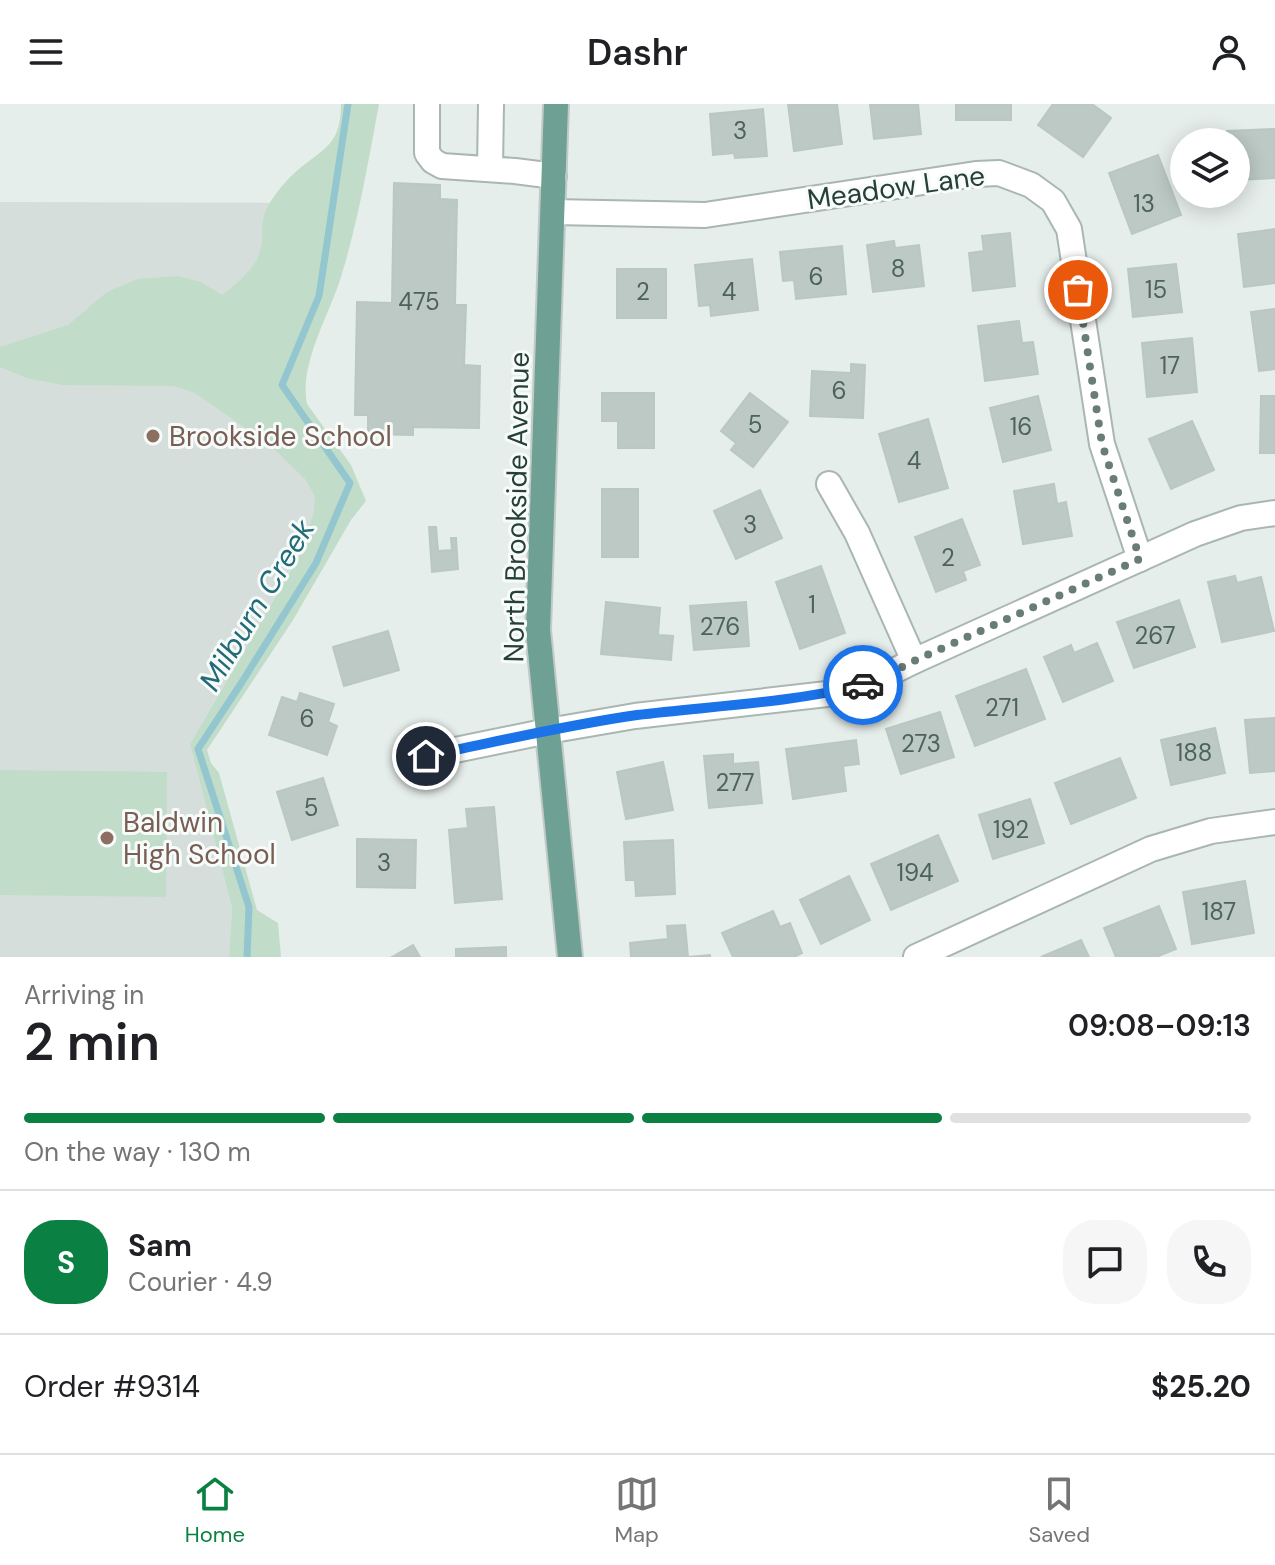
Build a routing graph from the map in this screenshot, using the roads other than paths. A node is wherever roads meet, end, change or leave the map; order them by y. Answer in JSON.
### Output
{"nodes":[{"id":1,"x":427,"y":104,"type":"edge"},
{"id":2,"x":491,"y":104,"type":"edge"},
{"id":3,"x":556,"y":104,"type":"edge"},
{"id":4,"x":490,"y":169,"type":"junction"},
{"id":5,"x":554,"y":176,"type":"junction"},
{"id":6,"x":553,"y":212,"type":"junction"},
{"id":7,"x":829,"y":484,"type":"dead end"},
{"id":8,"x":1275,"y":513,"type":"edge"},
{"id":9,"x":1140,"y":559,"type":"junction"},
{"id":10,"x":914,"y":661,"type":"junction"},
{"id":11,"x":548,"y":731,"type":"junction"},
{"id":12,"x":426,"y":756,"type":"dead end"},
{"id":13,"x":1275,"y":822,"type":"edge"},
{"id":14,"x":570,"y":957,"type":"edge"},
{"id":15,"x":916,"y":957,"type":"edge"}],
"edges":[{"from":1,"to":4,"type":"street"},
{"from":2,"to":4,"type":"street"},
{"from":3,"to":5,"type":"main road","name":"North Brookside Avenue"},
{"from":4,"to":5,"type":"street"},
{"from":5,"to":6,"type":"main road","name":"North Brookside Avenue"},
{"from":6,"to":9,"type":"street","name":"Meadow Lane"},
{"from":6,"to":11,"type":"main road","name":"North Brookside Avenue"},
{"from":7,"to":10,"type":"street"},
{"from":8,"to":9,"type":"street"},
{"from":9,"to":10,"type":"street"},
{"from":10,"to":11,"type":"street"},
{"from":11,"to":12,"type":"street"},
{"from":11,"to":14,"type":"main road","name":"North Brookside Avenue"},
{"from":13,"to":15,"type":"street"}]}
